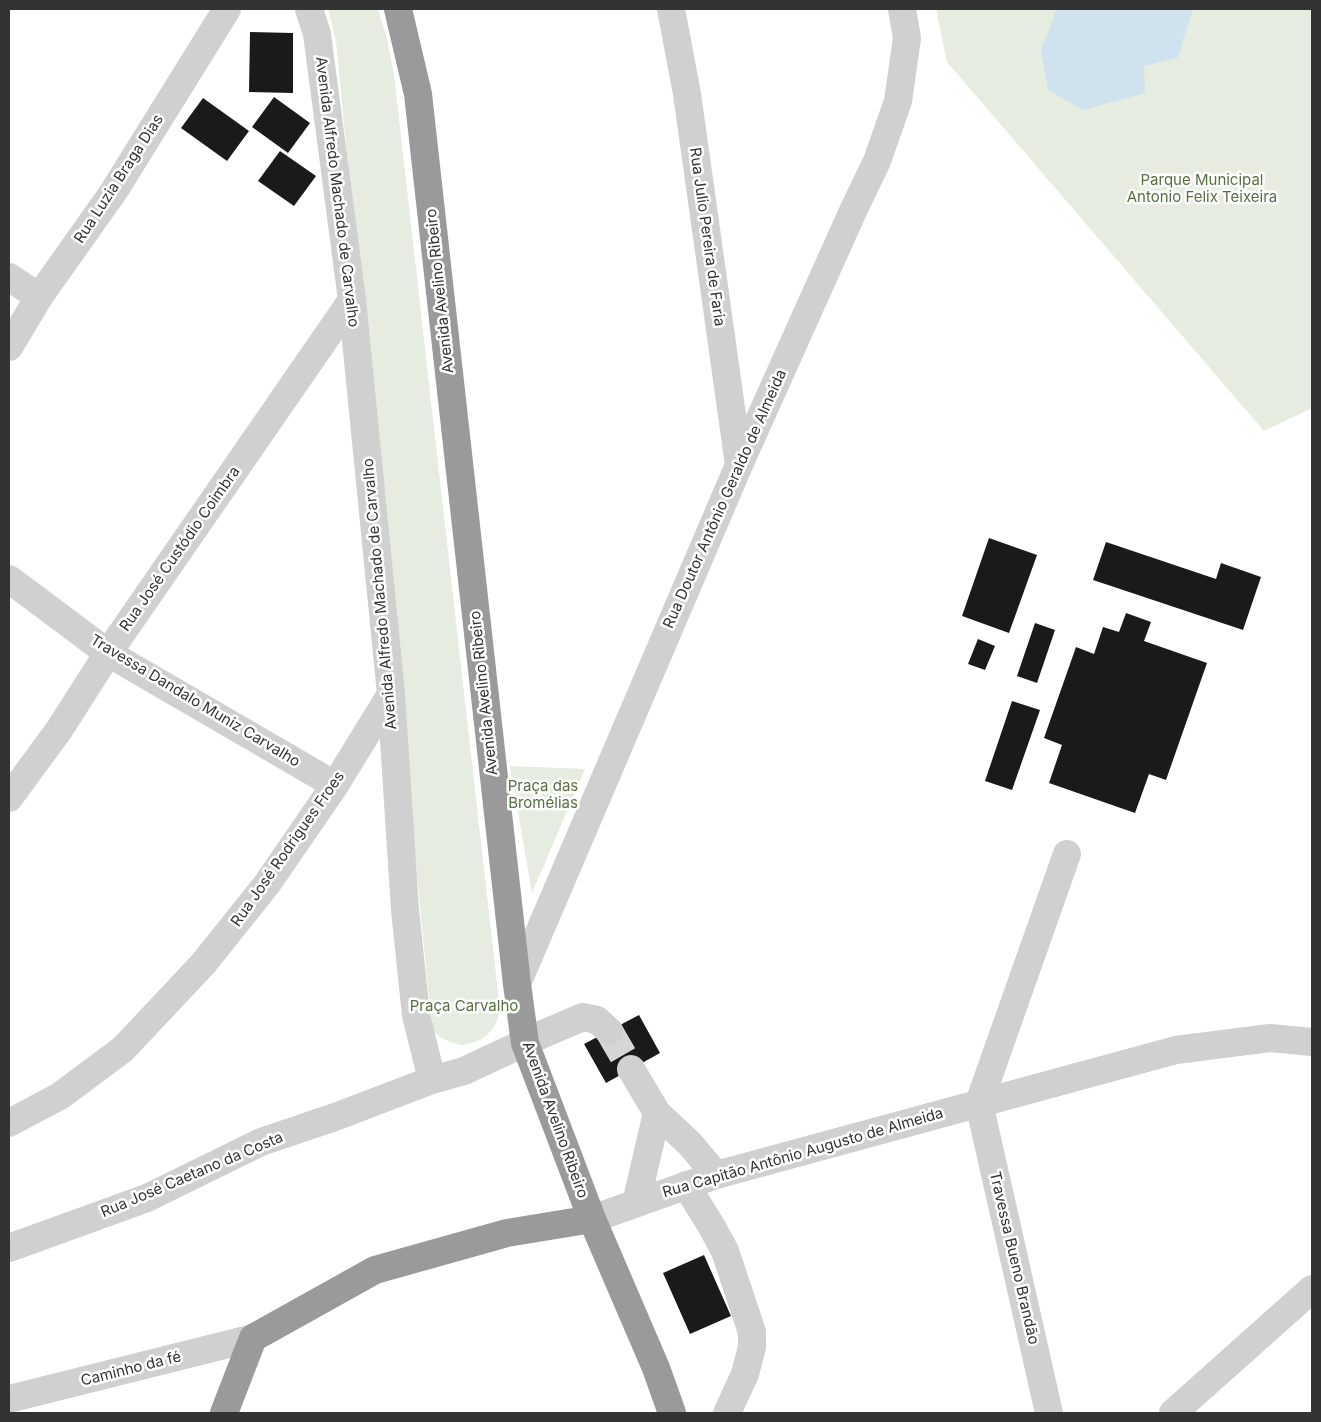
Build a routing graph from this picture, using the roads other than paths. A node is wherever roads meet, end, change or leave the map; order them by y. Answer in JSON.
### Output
{"nodes":[{"id":1,"x":227,"y":9,"type":"edge"},
{"id":2,"x":309,"y":9,"type":"edge"},
{"id":3,"x":398,"y":9,"type":"edge"},
{"id":4,"x":671,"y":9,"type":"edge"},
{"id":5,"x":902,"y":9,"type":"edge"},
{"id":6,"x":9,"y":276,"type":"edge"},
{"id":7,"x":39,"y":297,"type":"junction"},
{"id":8,"x":352,"y":300,"type":"junction"},
{"id":9,"x":9,"y":347,"type":"edge"},
{"id":10,"x":739,"y":465,"type":"junction"},
{"id":11,"x":9,"y":579,"type":"edge"},
{"id":12,"x":108,"y":653,"type":"junction"},
{"id":13,"x":391,"y":694,"type":"junction"},
{"id":14,"x":335,"y":785,"type":"junction"},
{"id":15,"x":9,"y":798,"type":"edge"},
{"id":16,"x":1067,"y":854,"type":"dead end"},
{"id":17,"x":517,"y":984,"type":"junction"},
{"id":18,"x":609,"y":1031,"type":"tunnel mouth"},
{"id":19,"x":1312,"y":1042,"type":"edge"},
{"id":20,"x":525,"y":1043,"type":"junction"},
{"id":21,"x":631,"y":1069,"type":"tunnel mouth"},
{"id":22,"x":432,"y":1080,"type":"junction"},
{"id":23,"x":979,"y":1103,"type":"junction"},
{"id":24,"x":657,"y":1113,"type":"junction"},
{"id":25,"x":9,"y":1123,"type":"edge"},
{"id":26,"x":716,"y":1176,"type":"junction"},
{"id":27,"x":686,"y":1185,"type":"junction"},
{"id":28,"x":636,"y":1203,"type":"junction"},
{"id":29,"x":592,"y":1219,"type":"junction"},
{"id":30,"x":9,"y":1248,"type":"edge"},
{"id":31,"x":1312,"y":1289,"type":"edge"},
{"id":32,"x":253,"y":1338,"type":"junction"},
{"id":33,"x":1214,"y":1378,"type":"junction"},
{"id":34,"x":9,"y":1399,"type":"edge"},
{"id":35,"x":224,"y":1413,"type":"edge"},
{"id":36,"x":672,"y":1413,"type":"edge"},
{"id":37,"x":727,"y":1413,"type":"edge"},
{"id":38,"x":1049,"y":1413,"type":"edge"},
{"id":39,"x":1173,"y":1413,"type":"edge"},
{"id":40,"x":1193,"y":1413,"type":"edge"}],
"edges":[{"from":1,"to":7,"type":"street","name":"Rua Luzia Braga Dias"},
{"from":2,"to":8,"type":"street","name":"Avenida Alfredo Machado de Carvalho"},
{"from":3,"to":17,"type":"highway","name":"Avenida Avelino Ribeiro"},
{"from":4,"to":10,"type":"street","name":"Rua Julio Pereira de Faria"},
{"from":5,"to":10,"type":"street","name":"Rua Doutor Antônio Geraldo de Almeida"},
{"from":6,"to":7,"type":"street"},
{"from":7,"to":9,"type":"street","name":"Rua Luzia Braga Dias"},
{"from":8,"to":12,"type":"street","name":"Rua José Custódio Coimbra"},
{"from":8,"to":13,"type":"street","name":"Avenida Alfredo Machado de Carvalho"},
{"from":10,"to":17,"type":"street","name":"Rua Doutor Antônio Geraldo de Almeida"},
{"from":11,"to":12,"type":"street","name":"Travessa Dandalo Muniz Carvalho"},
{"from":12,"to":14,"type":"street","name":"Travessa Dandalo Muniz Carvalho"},
{"from":12,"to":15,"type":"street","name":"Rua José Custódio Coimbra"},
{"from":13,"to":14,"type":"street","name":"Rua José Rodrigues Froes"},
{"from":13,"to":22,"type":"street","name":"Avenida Alfredo Machado de Carvalho"},
{"from":14,"to":25,"type":"street","name":"Rua José Rodrigues Froes"},
{"from":16,"to":23,"type":"street"},
{"from":17,"to":20,"type":"highway","name":"Avenida Avelino Ribeiro"},
{"from":18,"to":20,"type":"street"},
{"from":19,"to":23,"type":"street","name":"Rua Capitão Antônio Augusto de Almeida"},
{"from":20,"to":22,"type":"street"},
{"from":20,"to":29,"type":"highway","name":"Avenida Avelino Ribeiro"},
{"from":21,"to":24,"type":"street"},
{"from":22,"to":30,"type":"street","name":"Rua José Caetano da Costa"},
{"from":23,"to":26,"type":"street","name":"Rua Capitão Antônio Augusto de Almeida"},
{"from":23,"to":38,"type":"street","name":"Travessa Bueno Brandão"},
{"from":24,"to":26,"type":"street"},
{"from":24,"to":28,"type":"street"},
{"from":26,"to":27,"type":"street","name":"Rua Capitão Antônio Augusto de Almeida"},
{"from":27,"to":28,"type":"street","name":"Rua Capitão Antônio Augusto de Almeida"},
{"from":27,"to":37,"type":"street"},
{"from":28,"to":29,"type":"street","name":"Rua Capitão Antônio Augusto de Almeida"},
{"from":29,"to":32,"type":"highway","name":"Rua Capitão Antônio Augusto de Almeida"},
{"from":29,"to":36,"type":"highway","name":"Avenida Avelino Ribeiro"},
{"from":31,"to":33,"type":"street"},
{"from":32,"to":34,"type":"street","name":"Caminho da fé"},
{"from":32,"to":35,"type":"highway"},
{"from":33,"to":39,"type":"street"},
{"from":33,"to":40,"type":"street"}]}
